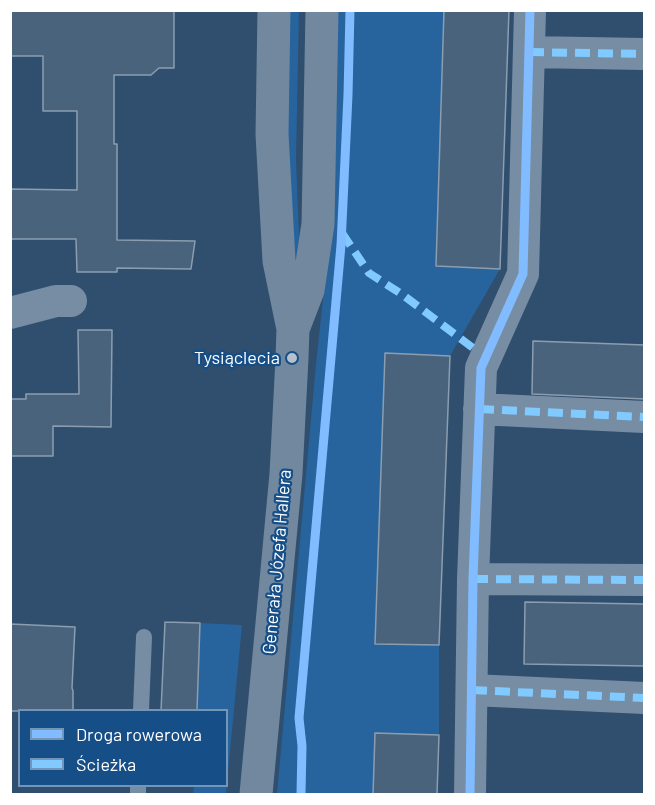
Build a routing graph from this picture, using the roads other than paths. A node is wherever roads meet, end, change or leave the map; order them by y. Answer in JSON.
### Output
{"nodes":[{"id":1,"x":274,"y":10,"type":"edge"},
{"id":2,"x":322,"y":10,"type":"edge"},
{"id":3,"x":530,"y":10,"type":"edge"},
{"id":4,"x":529,"y":52,"type":"junction"},
{"id":5,"x":645,"y":54,"type":"edge"},
{"id":6,"x":71,"y":301,"type":"dead end"},
{"id":7,"x":10,"y":313,"type":"edge"},
{"id":8,"x":293,"y":329,"type":"junction"},
{"id":9,"x":480,"y":409,"type":"junction"},
{"id":10,"x":645,"y":417,"type":"edge"},
{"id":11,"x":473,"y":579,"type":"junction"},
{"id":12,"x":645,"y":579,"type":"edge"},
{"id":13,"x":144,"y":637,"type":"dead end"},
{"id":14,"x":472,"y":690,"type":"junction"},
{"id":15,"x":645,"y":698,"type":"edge"},
{"id":16,"x":141,"y":709,"type":"edge"},
{"id":17,"x":256,"y":795,"type":"edge"},
{"id":18,"x":470,"y":795,"type":"edge"}],
"edges":[{"from":1,"to":8,"type":"street","name":"Generała Józefa Hallera"},
{"from":2,"to":8,"type":"street","name":"Generała Józefa Hallera"},
{"from":3,"to":4,"type":"street"},
{"from":4,"to":5,"type":"street"},
{"from":4,"to":9,"type":"street"},
{"from":6,"to":7,"type":"street"},
{"from":8,"to":17,"type":"street","name":"Generała Józefa Hallera"},
{"from":9,"to":10,"type":"street"},
{"from":9,"to":11,"type":"street"},
{"from":11,"to":12,"type":"street"},
{"from":11,"to":14,"type":"street"},
{"from":13,"to":16,"type":"lane"},
{"from":14,"to":15,"type":"street"},
{"from":14,"to":18,"type":"street"}]}
